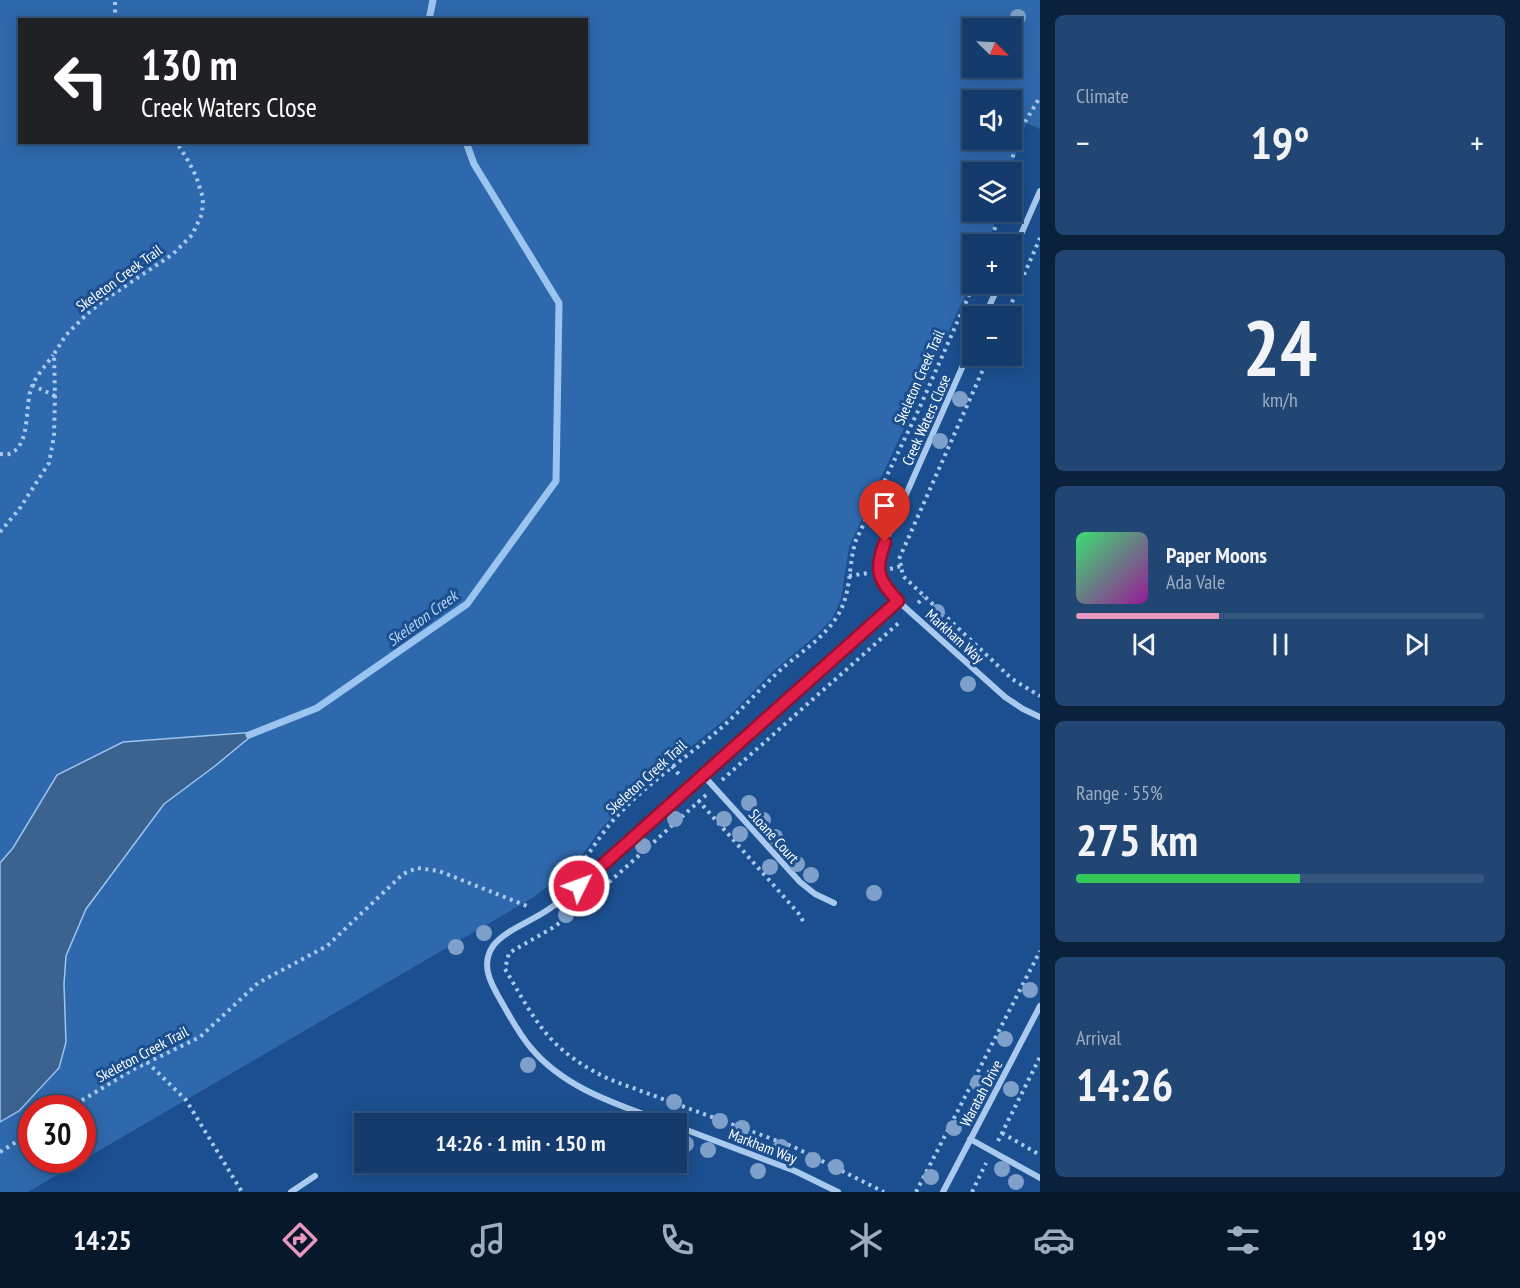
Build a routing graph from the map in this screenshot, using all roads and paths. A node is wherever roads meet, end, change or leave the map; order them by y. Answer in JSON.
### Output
{"nodes":[{"id":1,"x":115,"y":0,"type":"edge"},
{"id":2,"x":115,"y":18,"type":"edge"},
{"id":3,"x":1040,"y":97,"type":"edge"},
{"id":4,"x":177,"y":144,"type":"edge"},
{"id":5,"x":1011,"y":162,"type":"edge"},
{"id":6,"x":1040,"y":191,"type":"edge"},
{"id":7,"x":1021,"y":234,"type":"edge"},
{"id":8,"x":1040,"y":238,"type":"edge"},
{"id":9,"x":970,"y":294,"type":"edge"},
{"id":10,"x":1010,"y":306,"type":"edge"},
{"id":11,"x":54,"y":354,"type":"junction"},
{"id":12,"x":963,"y":366,"type":"edge"},
{"id":13,"x":984,"y":366,"type":"edge"},
{"id":14,"x":32,"y":385,"type":"junction"},
{"id":15,"x":55,"y":396,"type":"junction"},
{"id":16,"x":0,"y":454,"type":"edge"},
{"id":17,"x":0,"y":532,"type":"edge"},
{"id":18,"x":901,"y":566,"type":"junction"},
{"id":19,"x":879,"y":571,"type":"junction"},
{"id":20,"x":849,"y":576,"type":"junction"},
{"id":21,"x":924,"y":597,"type":"junction"},
{"id":22,"x":898,"y":601,"type":"junction"},
{"id":23,"x":909,"y":612,"type":"junction"},
{"id":24,"x":1040,"y":696,"type":"edge"},
{"id":25,"x":1040,"y":717,"type":"edge"},
{"id":26,"x":672,"y":766,"type":"junction"},
{"id":27,"x":704,"y":776,"type":"junction"},
{"id":28,"x":714,"y":787,"type":"junction"},
{"id":29,"x":690,"y":788,"type":"junction"},
{"id":30,"x":699,"y":802,"type":"junction"},
{"id":31,"x":575,"y":869,"type":"dead end"},
{"id":32,"x":534,"y":902,"type":"dead end"},
{"id":33,"x":834,"y":903,"type":"dead end"},
{"id":34,"x":805,"y":925,"type":"dead end"},
{"id":35,"x":1040,"y":951,"type":"edge"},
{"id":36,"x":1040,"y":1005,"type":"edge"},
{"id":37,"x":1040,"y":1057,"type":"edge"},
{"id":38,"x":147,"y":1062,"type":"junction"},
{"id":39,"x":91,"y":1095,"type":"edge"},
{"id":40,"x":642,"y":1113,"type":"edge"},
{"id":41,"x":687,"y":1130,"type":"edge"},
{"id":42,"x":1002,"y":1133,"type":"junction"},
{"id":43,"x":970,"y":1139,"type":"junction"},
{"id":44,"x":18,"y":1141,"type":"edge"},
{"id":45,"x":992,"y":1151,"type":"junction"},
{"id":46,"x":0,"y":1152,"type":"edge"},
{"id":47,"x":1040,"y":1155,"type":"edge"},
{"id":48,"x":315,"y":1176,"type":"dead end"},
{"id":49,"x":1040,"y":1178,"type":"edge"},
{"id":50,"x":242,"y":1192,"type":"edge"},
{"id":51,"x":291,"y":1192,"type":"edge"},
{"id":52,"x":838,"y":1192,"type":"edge"},
{"id":53,"x":884,"y":1192,"type":"edge"},
{"id":54,"x":916,"y":1192,"type":"edge"},
{"id":55,"x":943,"y":1192,"type":"edge"},
{"id":56,"x":972,"y":1192,"type":"edge"}],
"edges":[{"from":1,"to":2,"type":"path"},
{"from":3,"to":5,"type":"path"},
{"from":4,"to":11,"type":"path","name":"Skeleton Creek Trail"},
{"from":6,"to":7,"type":"street"},
{"from":8,"to":10,"type":"path"},
{"from":9,"to":20,"type":"path","name":"Skeleton Creek Trail"},
{"from":11,"to":14,"type":"path","name":"Skeleton Creek Trail"},
{"from":11,"to":15,"type":"path"},
{"from":12,"to":19,"type":"street","name":"Creek Waters Close"},
{"from":13,"to":18,"type":"path"},
{"from":14,"to":15,"type":"path"},
{"from":14,"to":16,"type":"path"},
{"from":15,"to":17,"type":"path"},
{"from":18,"to":19,"type":"path"},
{"from":18,"to":21,"type":"path"},
{"from":19,"to":20,"type":"path"},
{"from":19,"to":22,"type":"street"},
{"from":20,"to":26,"type":"path","name":"Skeleton Creek Trail"},
{"from":21,"to":23,"type":"path"},
{"from":21,"to":24,"type":"path"},
{"from":22,"to":23,"type":"street","name":"Markham Way"},
{"from":22,"to":27,"type":"street"},
{"from":23,"to":25,"type":"street","name":"Markham Way"},
{"from":23,"to":28,"type":"path"},
{"from":26,"to":29,"type":"path"},
{"from":26,"to":31,"type":"path","name":"Skeleton Creek Trail"},
{"from":27,"to":28,"type":"street","name":"Sloane Court"},
{"from":27,"to":29,"type":"street"},
{"from":28,"to":30,"type":"path"},
{"from":28,"to":33,"type":"street","name":"Sloane Court"},
{"from":29,"to":30,"type":"path"},
{"from":29,"to":40,"type":"street"},
{"from":30,"to":34,"type":"path"},
{"from":30,"to":53,"type":"path"},
{"from":32,"to":38,"type":"path","name":"Skeleton Creek Trail"},
{"from":35,"to":54,"type":"path"},
{"from":36,"to":43,"type":"street","name":"Waratah Drive"},
{"from":37,"to":42,"type":"path"},
{"from":38,"to":39,"type":"path","name":"Skeleton Creek Trail"},
{"from":38,"to":50,"type":"path"},
{"from":41,"to":52,"type":"street","name":"Markham Way"},
{"from":42,"to":45,"type":"path"},
{"from":42,"to":47,"type":"path"},
{"from":43,"to":45,"type":"street"},
{"from":43,"to":55,"type":"street","name":"Waratah Drive"},
{"from":44,"to":46,"type":"path"},
{"from":45,"to":49,"type":"street"},
{"from":45,"to":56,"type":"path"},
{"from":48,"to":51,"type":"street"}]}
